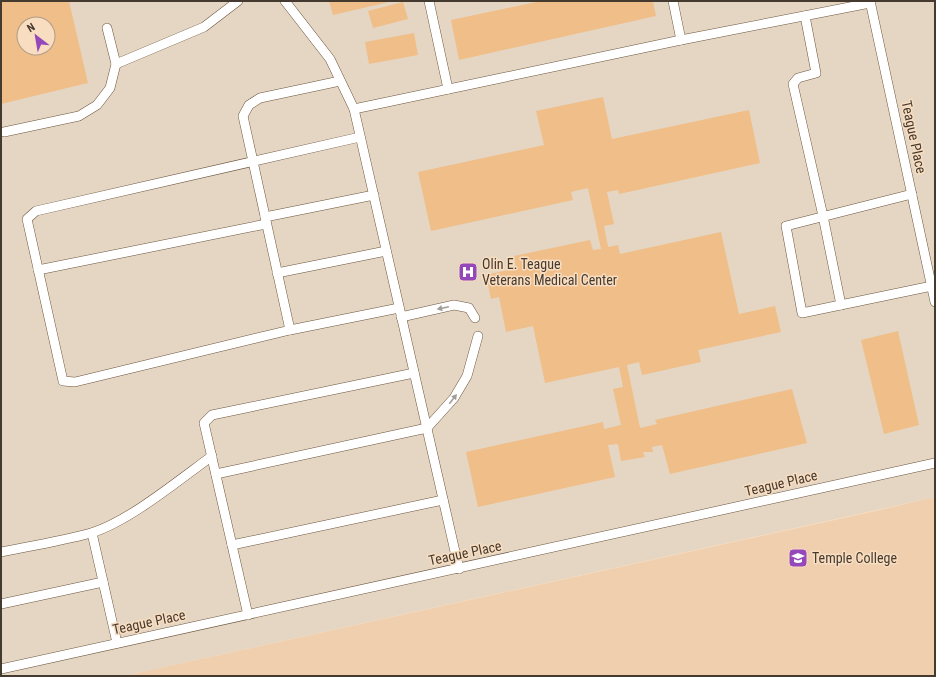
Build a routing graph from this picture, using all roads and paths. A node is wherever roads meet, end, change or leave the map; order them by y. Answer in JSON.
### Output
{"nodes":[{"id":1,"x":238,"y":1,"type":"edge"},
{"id":2,"x":285,"y":1,"type":"edge"},
{"id":3,"x":429,"y":1,"type":"edge"},
{"id":4,"x":673,"y":1,"type":"edge"},
{"id":5,"x":870,"y":2,"type":"edge"},
{"id":6,"x":805,"y":16,"type":"junction"},
{"id":7,"x":107,"y":28,"type":"dead end"},
{"id":8,"x":681,"y":40,"type":"junction"},
{"id":9,"x":116,"y":64,"type":"junction"},
{"id":10,"x":340,"y":81,"type":"junction"},
{"id":11,"x":448,"y":89,"type":"junction"},
{"id":12,"x":354,"y":109,"type":"junction"},
{"id":13,"x":4,"y":132,"type":"dead end"},
{"id":14,"x":360,"y":137,"type":"junction"},
{"id":15,"x":253,"y":161,"type":"junction"},
{"id":16,"x":912,"y":194,"type":"junction"},
{"id":17,"x":374,"y":195,"type":"junction"},
{"id":18,"x":823,"y":216,"type":"junction"},
{"id":19,"x":266,"y":221,"type":"junction"},
{"id":20,"x":386,"y":251,"type":"junction"},
{"id":21,"x":38,"y":270,"type":"junction"},
{"id":22,"x":277,"y":273,"type":"junction"},
{"id":23,"x":932,"y":286,"type":"junction"},
{"id":24,"x":935,"y":302,"type":"edge"},
{"id":25,"x":841,"y":305,"type":"junction"},
{"id":26,"x":400,"y":312,"type":"junction"},
{"id":27,"x":475,"y":318,"type":"dead end"},
{"id":28,"x":290,"y":330,"type":"junction"},
{"id":29,"x":478,"y":336,"type":"dead end"},
{"id":30,"x":414,"y":373,"type":"junction"},
{"id":31,"x":427,"y":428,"type":"junction"},
{"id":32,"x":212,"y":456,"type":"junction"},
{"id":33,"x":935,"y":462,"type":"edge"},
{"id":34,"x":216,"y":474,"type":"junction"},
{"id":35,"x":443,"y":500,"type":"junction"},
{"id":36,"x":92,"y":533,"type":"junction"},
{"id":37,"x":232,"y":545,"type":"junction"},
{"id":38,"x":1,"y":552,"type":"edge"},
{"id":39,"x":459,"y":569,"type":"junction"},
{"id":40,"x":103,"y":582,"type":"junction"},
{"id":41,"x":1,"y":604,"type":"edge"},
{"id":42,"x":248,"y":615,"type":"junction"},
{"id":43,"x":117,"y":643,"type":"junction"},
{"id":44,"x":1,"y":669,"type":"edge"}],
"edges":[{"from":1,"to":9,"type":"lane"},
{"from":2,"to":10,"type":"lane"},
{"from":3,"to":11,"type":"lane"},
{"from":4,"to":8,"type":"lane"},
{"from":5,"to":6,"type":"lane"},
{"from":5,"to":16,"type":"lane","name":"Teague Place"},
{"from":6,"to":8,"type":"lane"},
{"from":6,"to":18,"type":"lane"},
{"from":7,"to":9,"type":"lane"},
{"from":8,"to":11,"type":"lane"},
{"from":9,"to":13,"type":"lane"},
{"from":10,"to":12,"type":"lane"},
{"from":10,"to":15,"type":"lane"},
{"from":11,"to":12,"type":"lane"},
{"from":12,"to":14,"type":"lane"},
{"from":14,"to":15,"type":"lane"},
{"from":14,"to":17,"type":"lane"},
{"from":15,"to":19,"type":"lane"},
{"from":15,"to":21,"type":"lane"},
{"from":16,"to":18,"type":"lane"},
{"from":16,"to":23,"type":"lane","name":"Teague Place"},
{"from":17,"to":19,"type":"lane"},
{"from":17,"to":20,"type":"lane"},
{"from":18,"to":25,"type":"lane"},
{"from":18,"to":25,"type":"lane"},
{"from":19,"to":21,"type":"lane"},
{"from":19,"to":22,"type":"lane"},
{"from":20,"to":22,"type":"lane"},
{"from":20,"to":26,"type":"lane"},
{"from":21,"to":28,"type":"lane"},
{"from":22,"to":28,"type":"lane"},
{"from":23,"to":24,"type":"lane","name":"Teague Place"},
{"from":23,"to":25,"type":"lane"},
{"from":27,"to":26,"type":"lane","one_way":true},
{"from":26,"to":28,"type":"lane"},
{"from":26,"to":30,"type":"lane"},
{"from":31,"to":29,"type":"lane","one_way":true},
{"from":30,"to":31,"type":"lane"},
{"from":30,"to":32,"type":"lane"},
{"from":31,"to":34,"type":"lane"},
{"from":31,"to":35,"type":"lane"},
{"from":32,"to":34,"type":"lane"},
{"from":32,"to":36,"type":"lane"},
{"from":33,"to":39,"type":"lane","name":"Teague Place"},
{"from":34,"to":37,"type":"lane"},
{"from":35,"to":37,"type":"lane"},
{"from":35,"to":39,"type":"lane"},
{"from":36,"to":38,"type":"lane"},
{"from":36,"to":40,"type":"lane"},
{"from":37,"to":42,"type":"lane"},
{"from":39,"to":42,"type":"lane","name":"Teague Place"},
{"from":40,"to":41,"type":"lane"},
{"from":40,"to":43,"type":"lane"},
{"from":42,"to":43,"type":"lane","name":"Teague Place"},
{"from":43,"to":44,"type":"lane","name":"Teague Place"}]}
